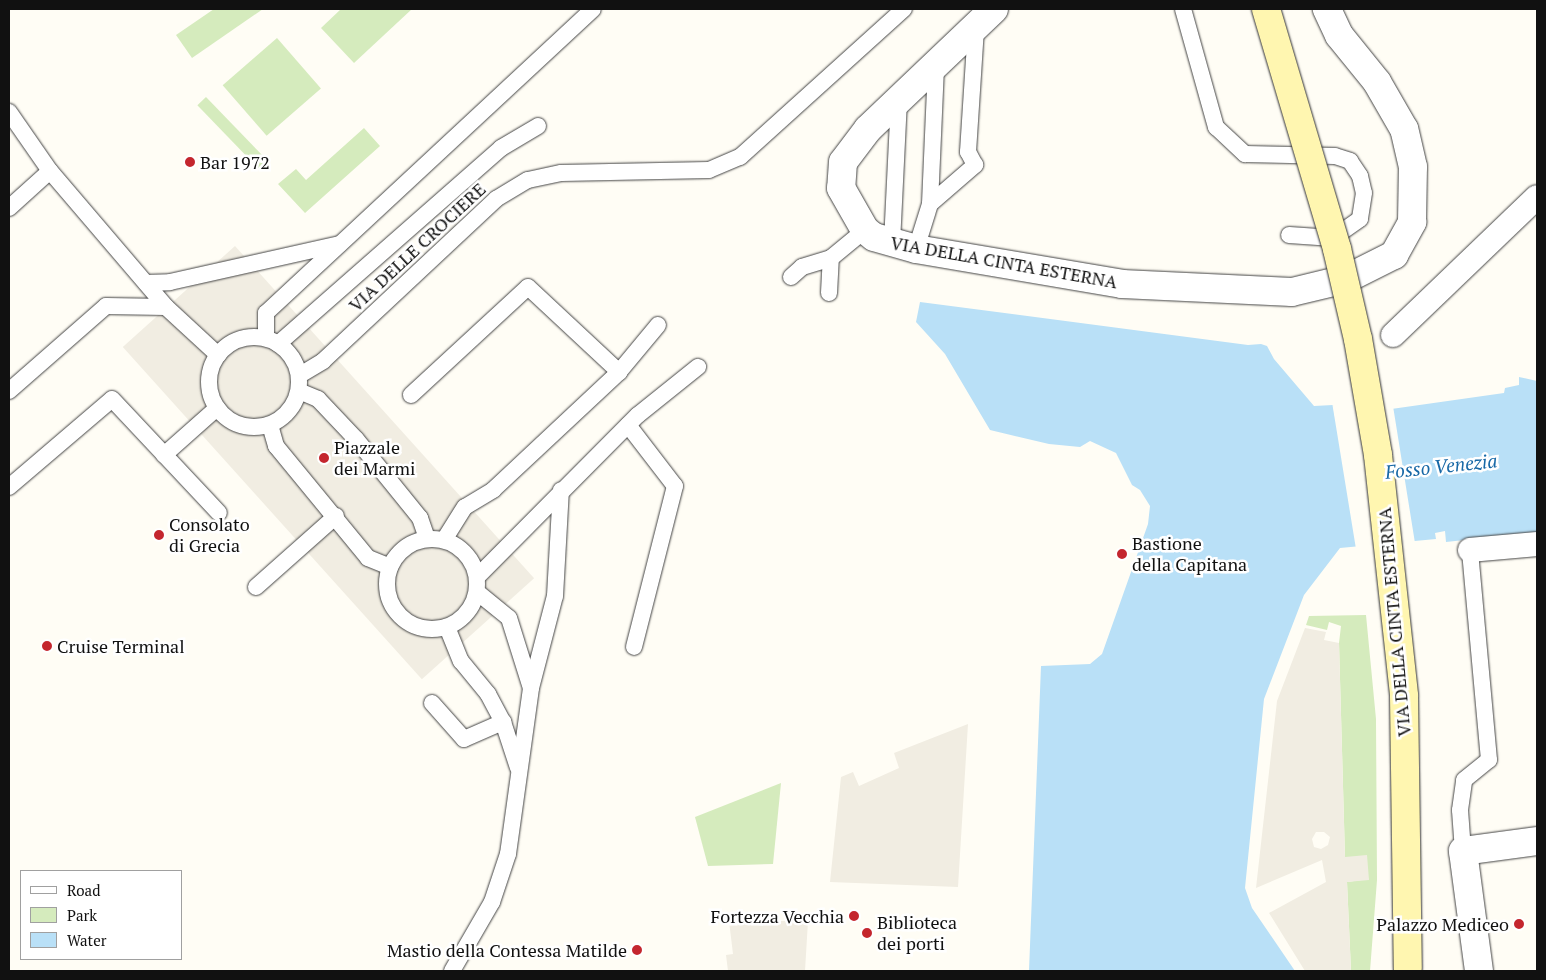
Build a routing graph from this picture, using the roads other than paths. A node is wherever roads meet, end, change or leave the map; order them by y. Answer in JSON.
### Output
{"nodes":[{"id":1,"x":593,"y":9,"type":"edge"},
{"id":2,"x":904,"y":9,"type":"edge"},
{"id":3,"x":1183,"y":9,"type":"edge"},
{"id":4,"x":1266,"y":9,"type":"edge"},
{"id":5,"x":1327,"y":9,"type":"edge"},
{"id":6,"x":985,"y":18,"type":"edge"},
{"id":7,"x":936,"y":65,"type":"junction"},
{"id":8,"x":899,"y":99,"type":"junction"},
{"id":9,"x":9,"y":112,"type":"edge"},
{"id":10,"x":538,"y":126,"type":"dead end"},
{"id":11,"x":50,"y":171,"type":"junction"},
{"id":12,"x":1537,"y":197,"type":"edge"},
{"id":13,"x":930,"y":204,"type":"junction"},
{"id":14,"x":9,"y":208,"type":"edge"},
{"id":15,"x":864,"y":230,"type":"junction"},
{"id":16,"x":1289,"y":235,"type":"dead end"},
{"id":17,"x":340,"y":244,"type":"junction"},
{"id":18,"x":904,"y":246,"type":"junction"},
{"id":19,"x":831,"y":258,"type":"junction"},
{"id":20,"x":791,"y":277,"type":"dead end"},
{"id":21,"x":146,"y":284,"type":"junction"},
{"id":22,"x":829,"y":293,"type":"dead end"},
{"id":23,"x":166,"y":307,"type":"junction"},
{"id":24,"x":658,"y":325,"type":"dead end"},
{"id":25,"x":1394,"y":335,"type":"dead end"},
{"id":26,"x":272,"y":341,"type":"junction"},
{"id":27,"x":218,"y":355,"type":"junction"},
{"id":28,"x":698,"y":367,"type":"dead end"},
{"id":29,"x":619,"y":372,"type":"junction"},
{"id":30,"x":300,"y":383,"type":"junction"},
{"id":31,"x":9,"y":391,"type":"edge"},
{"id":32,"x":411,"y":395,"type":"dead end"},
{"id":33,"x":217,"y":408,"type":"junction"},
{"id":34,"x":270,"y":425,"type":"junction"},
{"id":35,"x":628,"y":425,"type":"junction"},
{"id":36,"x":164,"y":455,"type":"junction"},
{"id":37,"x":9,"y":487,"type":"edge"},
{"id":38,"x":561,"y":490,"type":"junction"},
{"id":39,"x":218,"y":513,"type":"dead end"},
{"id":40,"x":336,"y":516,"type":"junction"},
{"id":41,"x":436,"y":539,"type":"junction"},
{"id":42,"x":1537,"y":544,"type":"edge"},
{"id":43,"x":1470,"y":550,"type":"joint"},
{"id":44,"x":390,"y":567,"type":"junction"},
{"id":45,"x":477,"y":584,"type":"junction"},
{"id":46,"x":256,"y":587,"type":"dead end"},
{"id":47,"x":447,"y":627,"type":"junction"},
{"id":48,"x":634,"y":647,"type":"dead end"},
{"id":49,"x":531,"y":688,"type":"junction"},
{"id":50,"x":432,"y":704,"type":"dead end"},
{"id":51,"x":503,"y":722,"type":"junction"},
{"id":52,"x":520,"y":772,"type":"junction"},
{"id":53,"x":1537,"y":841,"type":"edge"},
{"id":54,"x":1463,"y":851,"type":"junction"},
{"id":55,"x":1408,"y":968,"type":"dead end"},
{"id":56,"x":452,"y":971,"type":"edge"},
{"id":57,"x":1479,"y":971,"type":"edge"}],
"edges":[{"from":1,"to":17,"type":"lane"},
{"from":2,"to":30,"type":"lane","name":"VIA DELLE CROCIERE"},
{"from":3,"to":16,"type":"lane"},
{"from":4,"to":55,"type":"main road","name":"VIA DELLA CINTA ESTERNA","bridge":true},
{"from":5,"to":18,"type":"street","name":"VIA DELLA CINTA ESTERNA"},
{"from":6,"to":7,"type":"street"},
{"from":6,"to":13,"type":"lane"},
{"from":7,"to":8,"type":"street"},
{"from":7,"to":13,"type":"lane"},
{"from":8,"to":15,"type":"street"},
{"from":8,"to":18,"type":"lane"},
{"from":9,"to":11,"type":"lane"},
{"from":10,"to":26,"type":"lane"},
{"from":11,"to":14,"type":"lane"},
{"from":11,"to":21,"type":"lane"},
{"from":12,"to":25,"type":"street"},
{"from":13,"to":18,"type":"lane"},
{"from":15,"to":18,"type":"street","name":"VIA DELLA CINTA ESTERNA"},
{"from":15,"to":19,"type":"lane"},
{"from":17,"to":21,"type":"lane"},
{"from":17,"to":26,"type":"lane"},
{"from":19,"to":20,"type":"lane"},
{"from":19,"to":22,"type":"lane"},
{"from":21,"to":23,"type":"lane"},
{"from":23,"to":27,"type":"lane"},
{"from":23,"to":31,"type":"lane"},
{"from":24,"to":29,"type":"lane"},
{"from":26,"to":27,"type":"lane"},
{"from":26,"to":30,"type":"lane"},
{"from":27,"to":33,"type":"lane"},
{"from":28,"to":35,"type":"lane"},
{"from":29,"to":32,"type":"lane"},
{"from":29,"to":41,"type":"lane"},
{"from":30,"to":34,"type":"lane"},
{"from":30,"to":41,"type":"lane"},
{"from":33,"to":34,"type":"lane"},
{"from":33,"to":36,"type":"lane"},
{"from":34,"to":40,"type":"lane"},
{"from":35,"to":38,"type":"lane"},
{"from":35,"to":48,"type":"lane"},
{"from":36,"to":37,"type":"lane"},
{"from":36,"to":39,"type":"lane"},
{"from":38,"to":45,"type":"lane"},
{"from":38,"to":49,"type":"lane"},
{"from":40,"to":44,"type":"lane"},
{"from":40,"to":46,"type":"lane"},
{"from":41,"to":44,"type":"lane"},
{"from":41,"to":45,"type":"lane"},
{"from":42,"to":43,"type":"street"},
{"from":43,"to":54,"type":"lane"},
{"from":44,"to":47,"type":"lane"},
{"from":45,"to":47,"type":"lane"},
{"from":45,"to":49,"type":"lane"},
{"from":47,"to":51,"type":"lane"},
{"from":49,"to":52,"type":"lane"},
{"from":50,"to":51,"type":"lane"},
{"from":51,"to":52,"type":"lane"},
{"from":52,"to":56,"type":"lane"},
{"from":53,"to":54,"type":"street"},
{"from":54,"to":57,"type":"street"}]}
